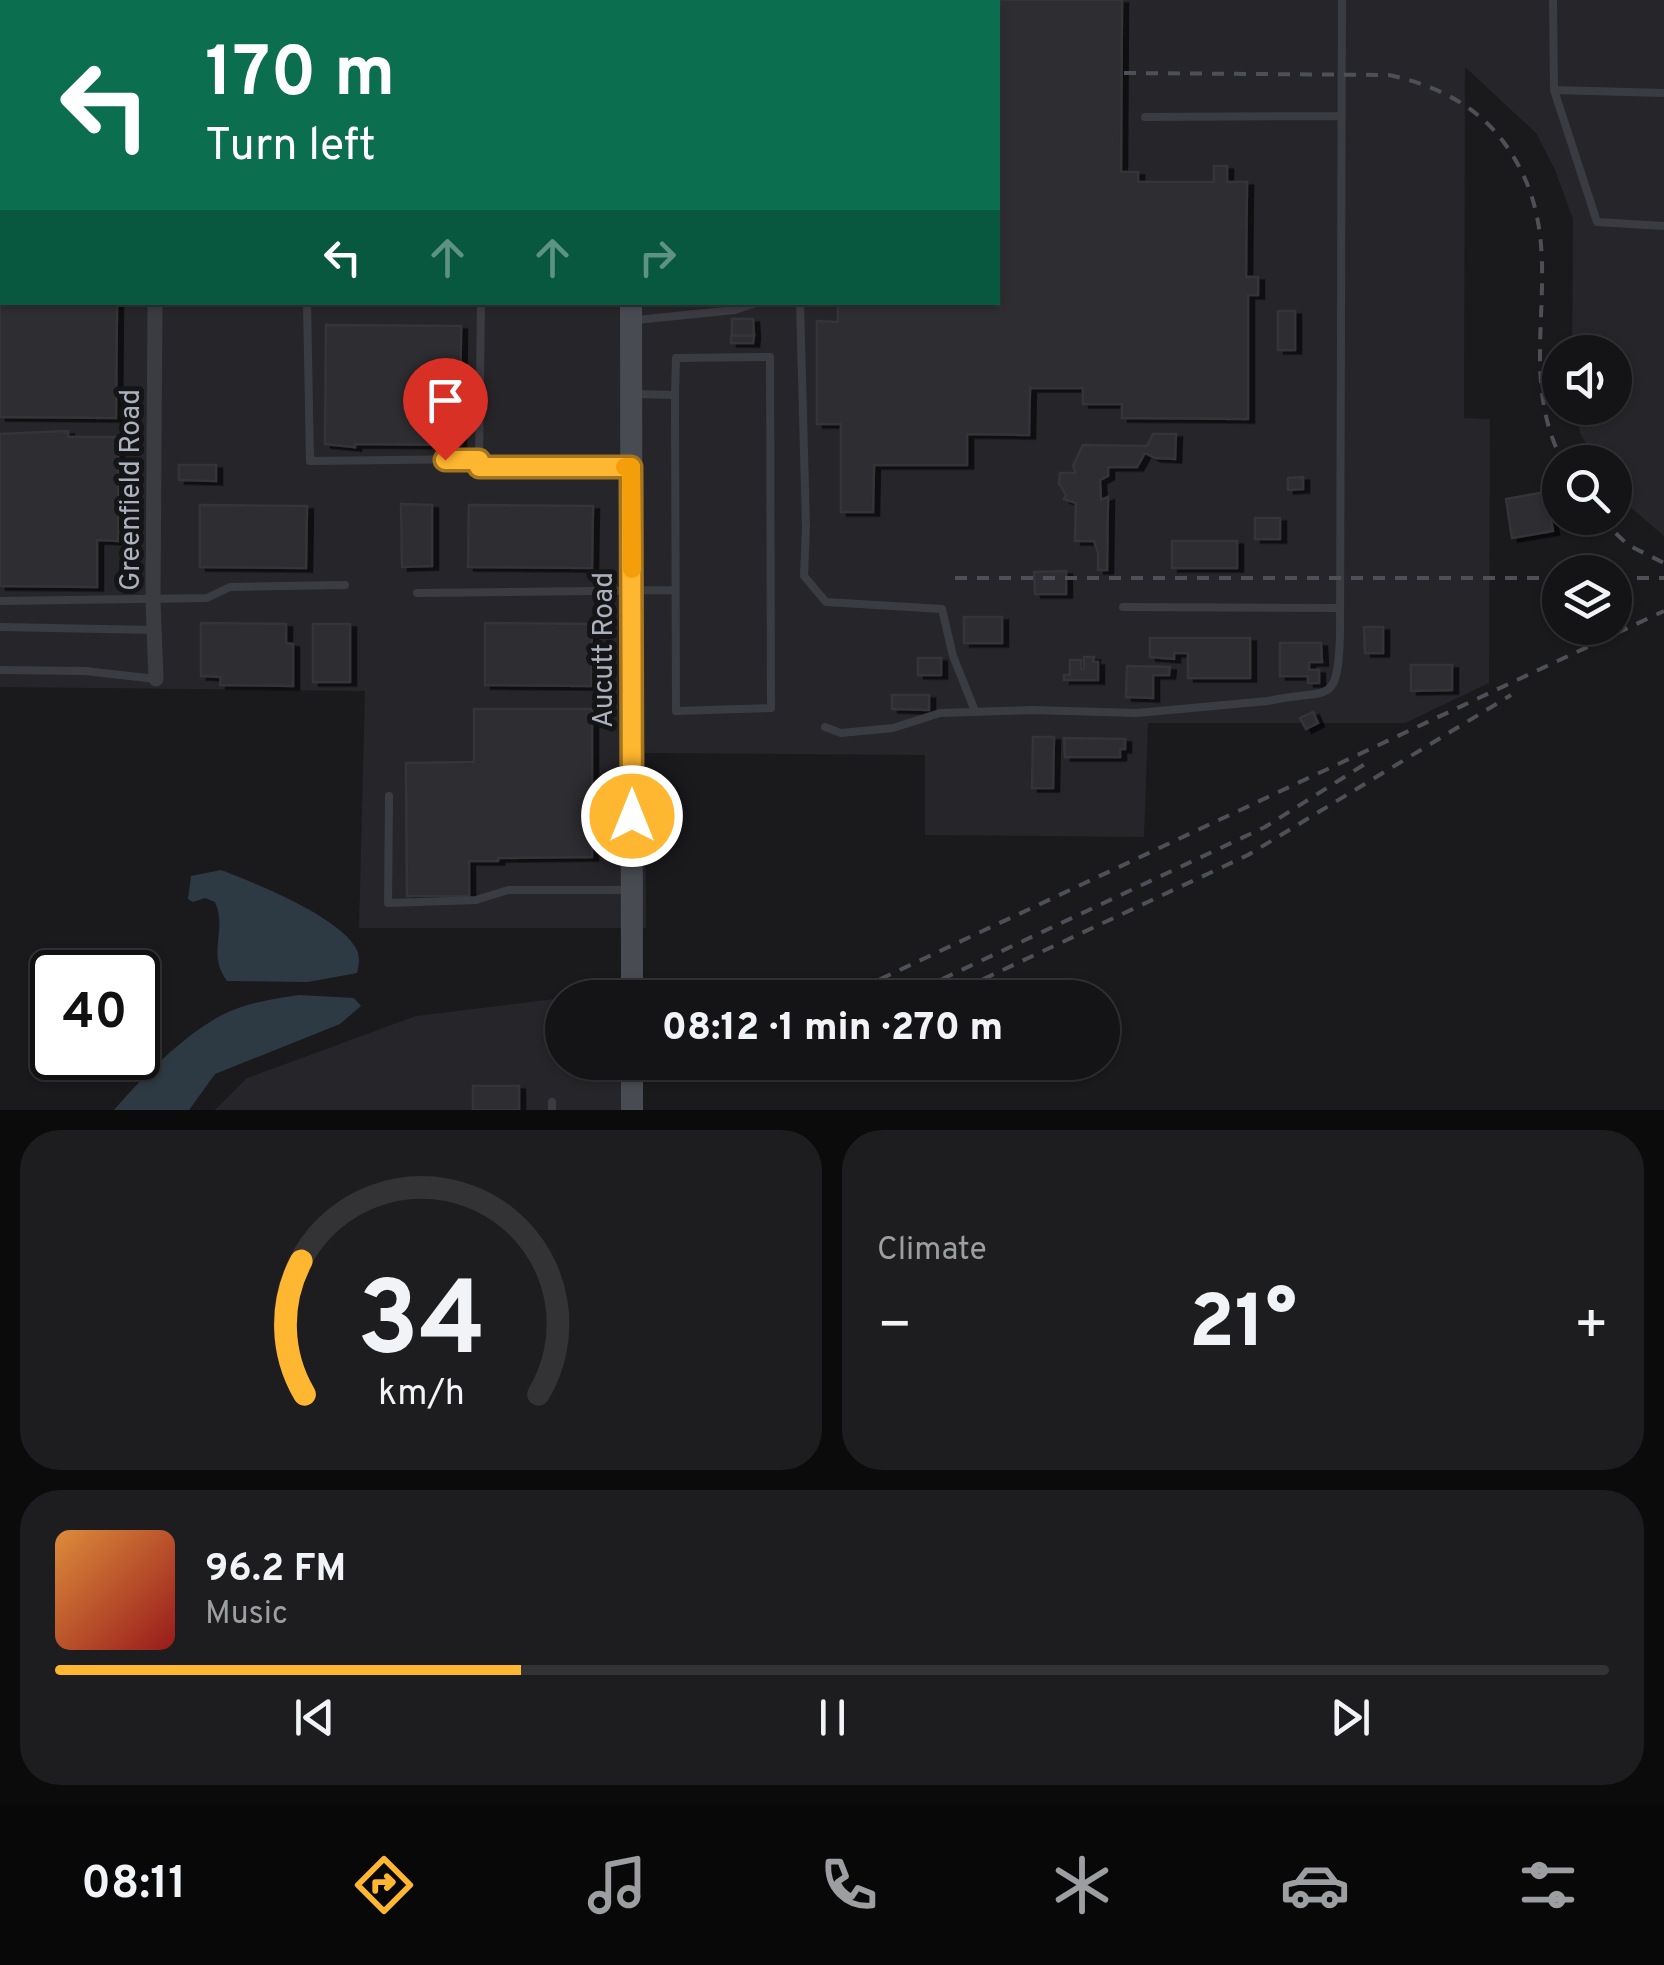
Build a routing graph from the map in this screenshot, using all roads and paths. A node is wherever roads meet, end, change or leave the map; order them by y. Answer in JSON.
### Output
{"nodes":[{"id":1,"x":1342,"y":0,"type":"edge"},
{"id":2,"x":1553,"y":0,"type":"edge"},
{"id":3,"x":1554,"y":90,"type":"junction"},
{"id":4,"x":1664,"y":93,"type":"edge"},
{"id":5,"x":1342,"y":116,"type":"junction"},
{"id":6,"x":1145,"y":117,"type":"dead end"},
{"id":7,"x":1664,"y":226,"type":"edge"},
{"id":8,"x":156,"y":305,"type":"edge"},
{"id":9,"x":307,"y":305,"type":"edge"},
{"id":10,"x":481,"y":305,"type":"edge"},
{"id":11,"x":749,"y":305,"type":"edge"},
{"id":12,"x":800,"y":305,"type":"edge"},
{"id":13,"x":631,"y":311,"type":"edge"},
{"id":14,"x":631,"y":394,"type":"junction"},
{"id":15,"x":675,"y":394,"type":"junction"},
{"id":16,"x":479,"y":460,"type":"junction"},
{"id":17,"x":631,"y":467,"type":"junction"},
{"id":18,"x":344,"y":585,"type":"dead end"},
{"id":19,"x":676,"y":590,"type":"junction"},
{"id":20,"x":632,"y":591,"type":"junction"},
{"id":21,"x":417,"y":593,"type":"dead end"},
{"id":22,"x":153,"y":600,"type":"junction"},
{"id":23,"x":0,"y":601,"type":"edge"},
{"id":24,"x":1122,"y":608,"type":"dead end"},
{"id":25,"x":1340,"y":608,"type":"junction"},
{"id":26,"x":0,"y":627,"type":"edge"},
{"id":27,"x":154,"y":630,"type":"junction"},
{"id":28,"x":0,"y":670,"type":"edge"},
{"id":29,"x":156,"y":678,"type":"joint"},
{"id":30,"x":975,"y":711,"type":"junction"},
{"id":31,"x":825,"y":728,"type":"dead end"},
{"id":32,"x":389,"y":796,"type":"dead end"},
{"id":33,"x":632,"y":890,"type":"junction"},
{"id":34,"x":632,"y":980,"type":"edge"},
{"id":35,"x":632,"y":1080,"type":"edge"},
{"id":36,"x":632,"y":1110,"type":"edge"}],
"edges":[{"from":1,"to":5,"type":"lane"},
{"from":2,"to":3,"type":"lane"},
{"from":3,"to":4,"type":"lane"},
{"from":3,"to":7,"type":"lane"},
{"from":5,"to":6,"type":"lane"},
{"from":5,"to":25,"type":"lane"},
{"from":8,"to":22,"type":"street","name":"Greenfield Road"},
{"from":9,"to":16,"type":"lane"},
{"from":10,"to":16,"type":"lane"},
{"from":11,"to":13,"type":"lane"},
{"from":12,"to":30,"type":"lane"},
{"from":13,"to":14,"type":"street","name":"Aucutt Road"},
{"from":14,"to":15,"type":"lane"},
{"from":14,"to":17,"type":"street","name":"Aucutt Road"},
{"from":15,"to":19,"type":"lane"},
{"from":15,"to":19,"type":"lane"},
{"from":16,"to":17,"type":"lane"},
{"from":17,"to":20,"type":"street","name":"Aucutt Road"},
{"from":18,"to":22,"type":"lane"},
{"from":19,"to":20,"type":"lane"},
{"from":20,"to":21,"type":"lane"},
{"from":20,"to":33,"type":"street","name":"Aucutt Road"},
{"from":22,"to":23,"type":"lane"},
{"from":22,"to":27,"type":"street","name":"Greenfield Road"},
{"from":24,"to":25,"type":"lane"},
{"from":25,"to":30,"type":"lane"},
{"from":26,"to":27,"type":"lane"},
{"from":27,"to":29,"type":"street","name":"Greenfield Road"},
{"from":28,"to":29,"type":"lane"},
{"from":30,"to":31,"type":"lane"},
{"from":32,"to":33,"type":"lane"},
{"from":33,"to":34,"type":"street","name":"Aucutt Road"},
{"from":35,"to":36,"type":"street"}]}
